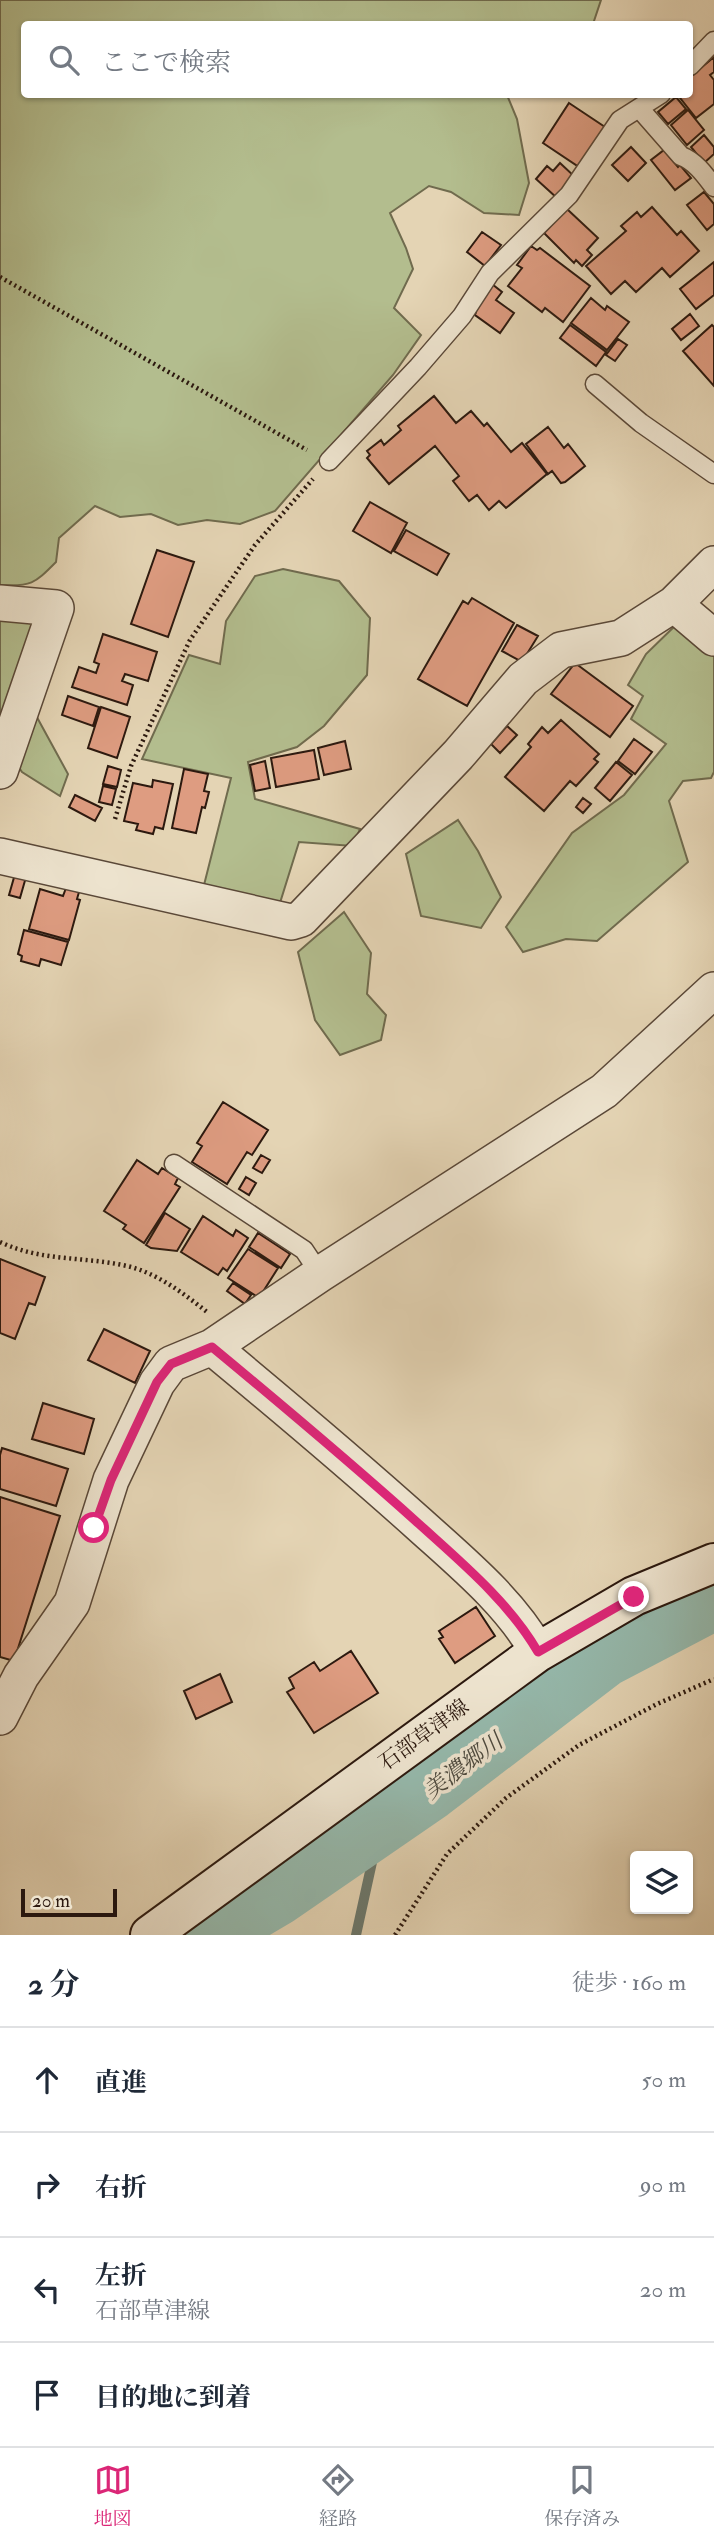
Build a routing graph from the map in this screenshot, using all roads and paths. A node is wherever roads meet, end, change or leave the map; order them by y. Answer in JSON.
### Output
{"nodes":[{"id":1,"x":714,"y":41,"type":"edge"},
{"id":2,"x":693,"y":63,"type":"edge"},
{"id":3,"x":655,"y":98,"type":"edge"},
{"id":4,"x":639,"y":108,"type":"junction"},
{"id":5,"x":714,"y":187,"type":"edge"},
{"id":6,"x":0,"y":277,"type":"edge"},
{"id":7,"x":595,"y":384,"type":"dead end"},
{"id":8,"x":329,"y":461,"type":"junction"},
{"id":9,"x":714,"y":474,"type":"edge"},
{"id":10,"x":714,"y":564,"type":"edge"},
{"id":11,"x":0,"y":603,"type":"edge"},
{"id":12,"x":674,"y":604,"type":"junction"},
{"id":13,"x":714,"y":638,"type":"edge"},
{"id":14,"x":0,"y":771,"type":"edge"},
{"id":15,"x":115,"y":819,"type":"dead end"},
{"id":16,"x":0,"y":856,"type":"edge"},
{"id":17,"x":714,"y":990,"type":"edge"},
{"id":18,"x":174,"y":1164,"type":"dead end"},
{"id":19,"x":0,"y":1242,"type":"edge"},
{"id":20,"x":320,"y":1274,"type":"junction"},
{"id":21,"x":222,"y":1340,"type":"junction"},
{"id":22,"x":714,"y":1563,"type":"edge"},
{"id":23,"x":538,"y":1652,"type":"junction"},
{"id":24,"x":714,"y":1679,"type":"edge"},
{"id":25,"x":1,"y":1714,"type":"edge"},
{"id":26,"x":150,"y":1935,"type":"edge"},
{"id":27,"x":395,"y":1935,"type":"edge"}],
"edges":[{"from":1,"to":2,"type":"lane"},
{"from":3,"to":4,"type":"lane"},
{"from":4,"to":5,"type":"lane"},
{"from":4,"to":8,"type":"lane"},
{"from":6,"to":8,"type":"path"},
{"from":7,"to":9,"type":"lane"},
{"from":8,"to":15,"type":"path"},
{"from":10,"to":12,"type":"street"},
{"from":11,"to":14,"type":"street"},
{"from":12,"to":13,"type":"street"},
{"from":12,"to":16,"type":"street"},
{"from":17,"to":20,"type":"street"},
{"from":18,"to":20,"type":"lane"},
{"from":19,"to":21,"type":"path"},
{"from":20,"to":21,"type":"street"},
{"from":21,"to":23,"type":"street"},
{"from":21,"to":25,"type":"street"},
{"from":22,"to":23,"type":"main road","name":"石部草津線"},
{"from":23,"to":26,"type":"main road","name":"石部草津線"},
{"from":24,"to":27,"type":"path"}]}
